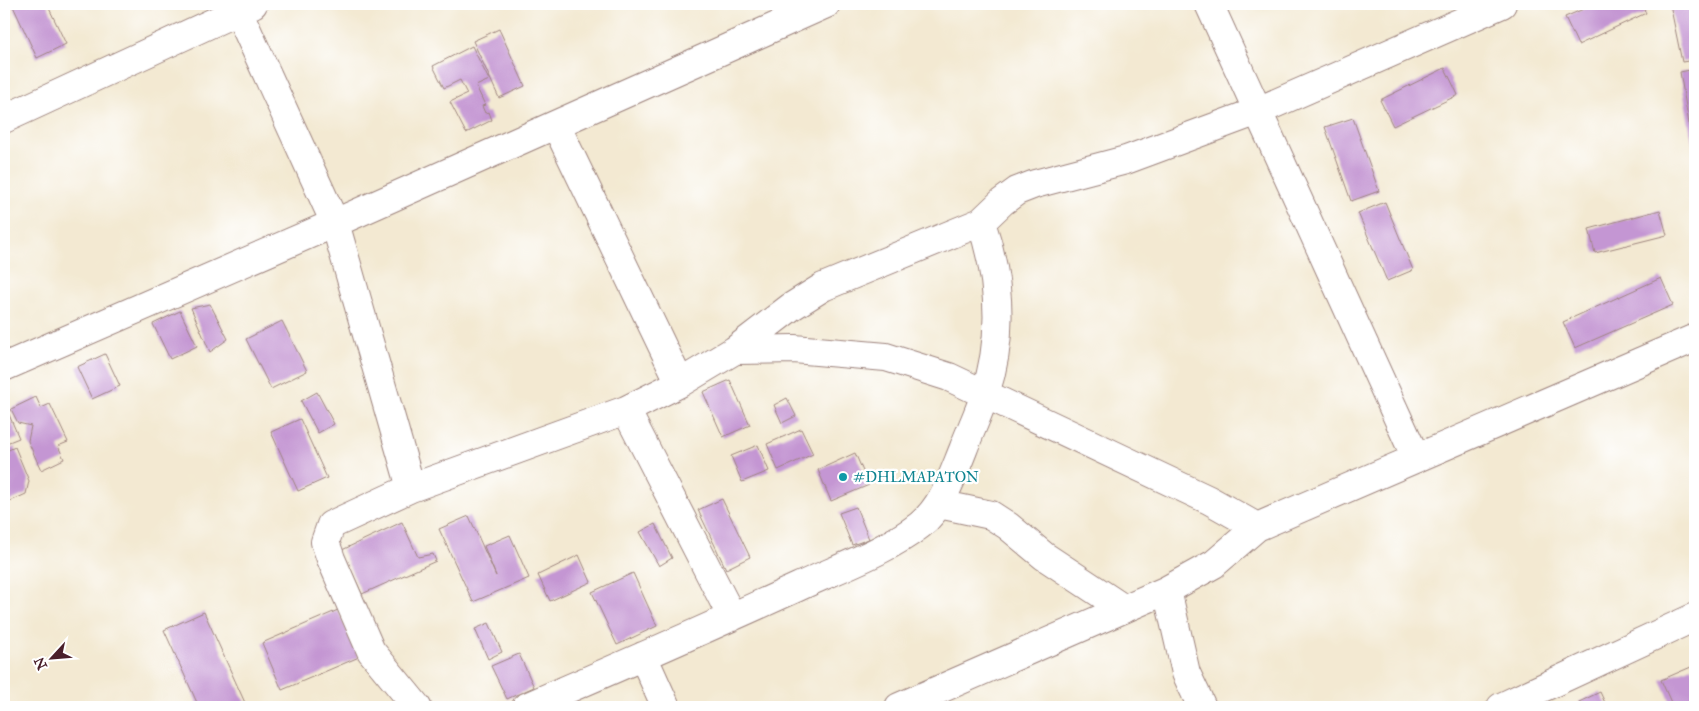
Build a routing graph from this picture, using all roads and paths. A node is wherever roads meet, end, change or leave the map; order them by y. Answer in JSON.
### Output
{"nodes":[{"id":1,"x":826,"y":4,"type":"edge"},
{"id":2,"x":1209,"y":4,"type":"edge"},
{"id":3,"x":242,"y":6,"type":"edge"},
{"id":4,"x":1490,"y":6,"type":"edge"},
{"id":5,"x":1258,"y":111,"type":"junction"},
{"id":6,"x":4,"y":119,"type":"edge"},
{"id":7,"x":556,"y":125,"type":"junction"},
{"id":8,"x":982,"y":222,"type":"junction"},
{"id":9,"x":335,"y":223,"type":"junction"},
{"id":10,"x":1695,"y":338,"type":"edge"},
{"id":11,"x":735,"y":350,"type":"junction"},
{"id":12,"x":4,"y":368,"type":"edge"},
{"id":13,"x":680,"y":383,"type":"junction"},
{"id":14,"x":985,"y":394,"type":"junction"},
{"id":15,"x":626,"y":410,"type":"junction"},
{"id":16,"x":1416,"y":458,"type":"junction"},
{"id":17,"x":411,"y":488,"type":"junction"},
{"id":18,"x":939,"y":504,"type":"junction"},
{"id":19,"x":1257,"y":527,"type":"junction"},
{"id":20,"x":1167,"y":590,"type":"junction"},
{"id":21,"x":1124,"y":609,"type":"junction"},
{"id":22,"x":732,"y":617,"type":"junction"},
{"id":23,"x":1695,"y":617,"type":"edge"},
{"id":24,"x":644,"y":656,"type":"junction"},
{"id":25,"x":417,"y":707,"type":"edge"},
{"id":26,"x":526,"y":707,"type":"edge"},
{"id":27,"x":666,"y":707,"type":"edge"},
{"id":28,"x":899,"y":707,"type":"edge"},
{"id":29,"x":1202,"y":707,"type":"edge"},
{"id":30,"x":1502,"y":707,"type":"edge"}],
"edges":[{"from":1,"to":7,"type":"street"},
{"from":2,"to":5,"type":"street"},
{"from":3,"to":6,"type":"street"},
{"from":3,"to":9,"type":"street"},
{"from":4,"to":5,"type":"street"},
{"from":5,"to":8,"type":"street"},
{"from":5,"to":16,"type":"street"},
{"from":7,"to":9,"type":"street"},
{"from":7,"to":13,"type":"street"},
{"from":8,"to":11,"type":"street"},
{"from":8,"to":14,"type":"street"},
{"from":9,"to":12,"type":"street"},
{"from":9,"to":17,"type":"street"},
{"from":10,"to":16,"type":"street"},
{"from":11,"to":13,"type":"street"},
{"from":11,"to":14,"type":"street"},
{"from":13,"to":15,"type":"street"},
{"from":14,"to":18,"type":"street"},
{"from":14,"to":19,"type":"street"},
{"from":15,"to":17,"type":"street"},
{"from":15,"to":22,"type":"street"},
{"from":16,"to":19,"type":"street"},
{"from":17,"to":25,"type":"street"},
{"from":18,"to":21,"type":"street"},
{"from":18,"to":22,"type":"street"},
{"from":19,"to":20,"type":"street"},
{"from":20,"to":21,"type":"street"},
{"from":20,"to":29,"type":"street"},
{"from":21,"to":28,"type":"street"},
{"from":22,"to":24,"type":"street"},
{"from":23,"to":30,"type":"street"},
{"from":24,"to":26,"type":"street"},
{"from":24,"to":27,"type":"street"}]}
